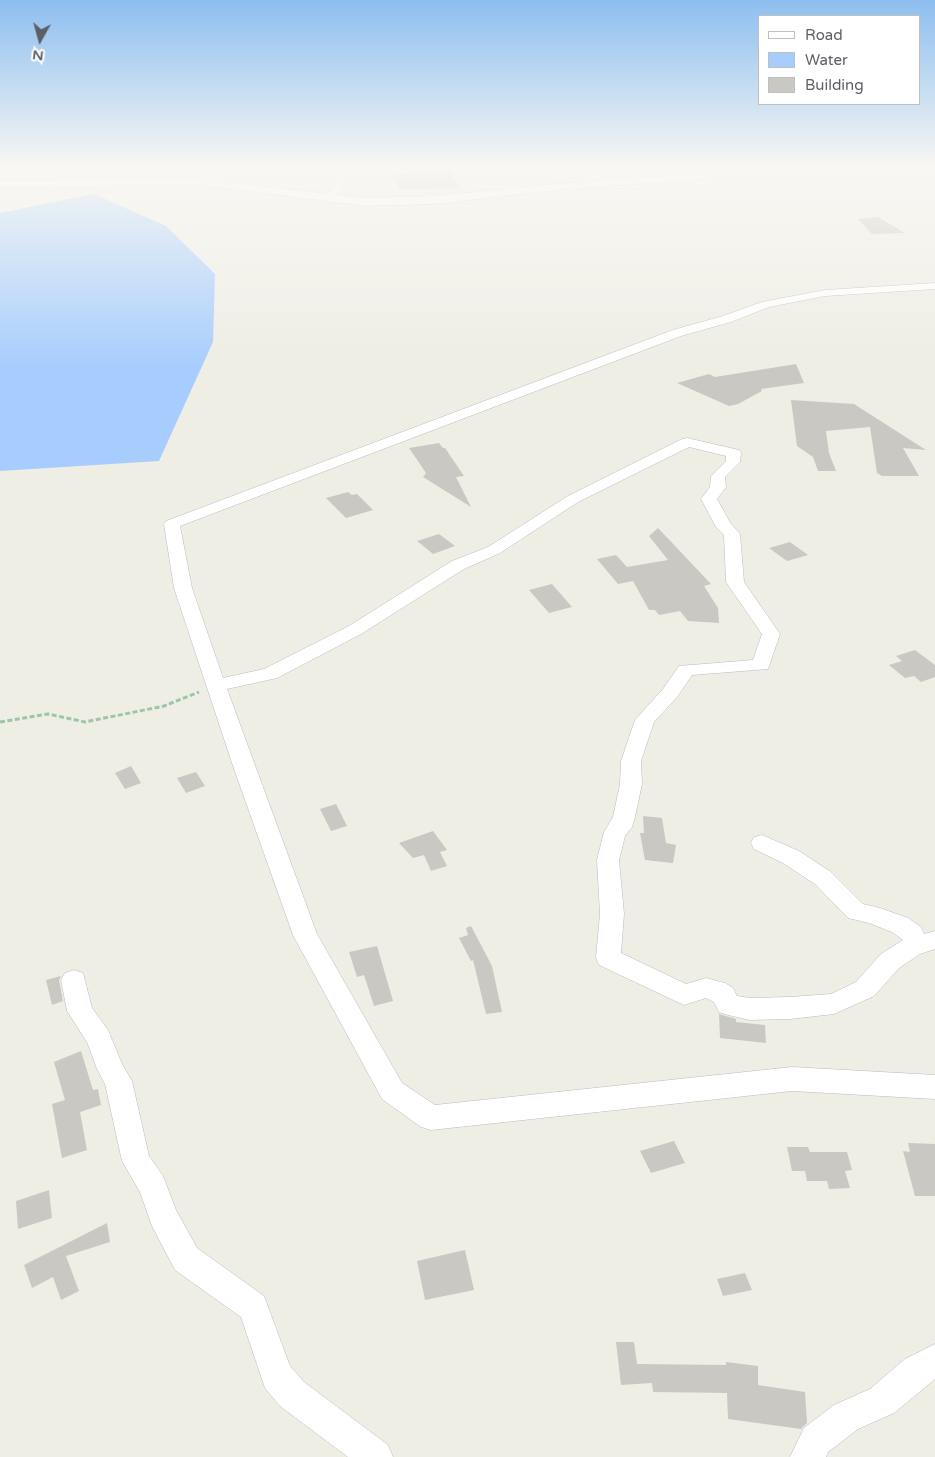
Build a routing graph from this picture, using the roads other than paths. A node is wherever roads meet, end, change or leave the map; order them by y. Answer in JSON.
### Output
{"nodes":[{"id":1,"x":935,"y":286,"type":"edge"},
{"id":2,"x":216,"y":685,"type":"junction"},
{"id":3,"x":762,"y":842,"type":"dead end"},
{"id":4,"x":926,"y":942,"type":"edge"},
{"id":5,"x":74,"y":980,"type":"dead end"},
{"id":6,"x":935,"y":1087,"type":"edge"},
{"id":7,"x":935,"y":1360,"type":"edge"},
{"id":8,"x":376,"y":1457,"type":"edge"},
{"id":9,"x":807,"y":1457,"type":"edge"}],
"edges":[{"from":1,"to":2,"type":"street"},
{"from":2,"to":4,"type":"street"},
{"from":2,"to":6,"type":"street"},
{"from":3,"to":4,"type":"street"},
{"from":5,"to":8,"type":"street"},
{"from":7,"to":9,"type":"street"}]}
